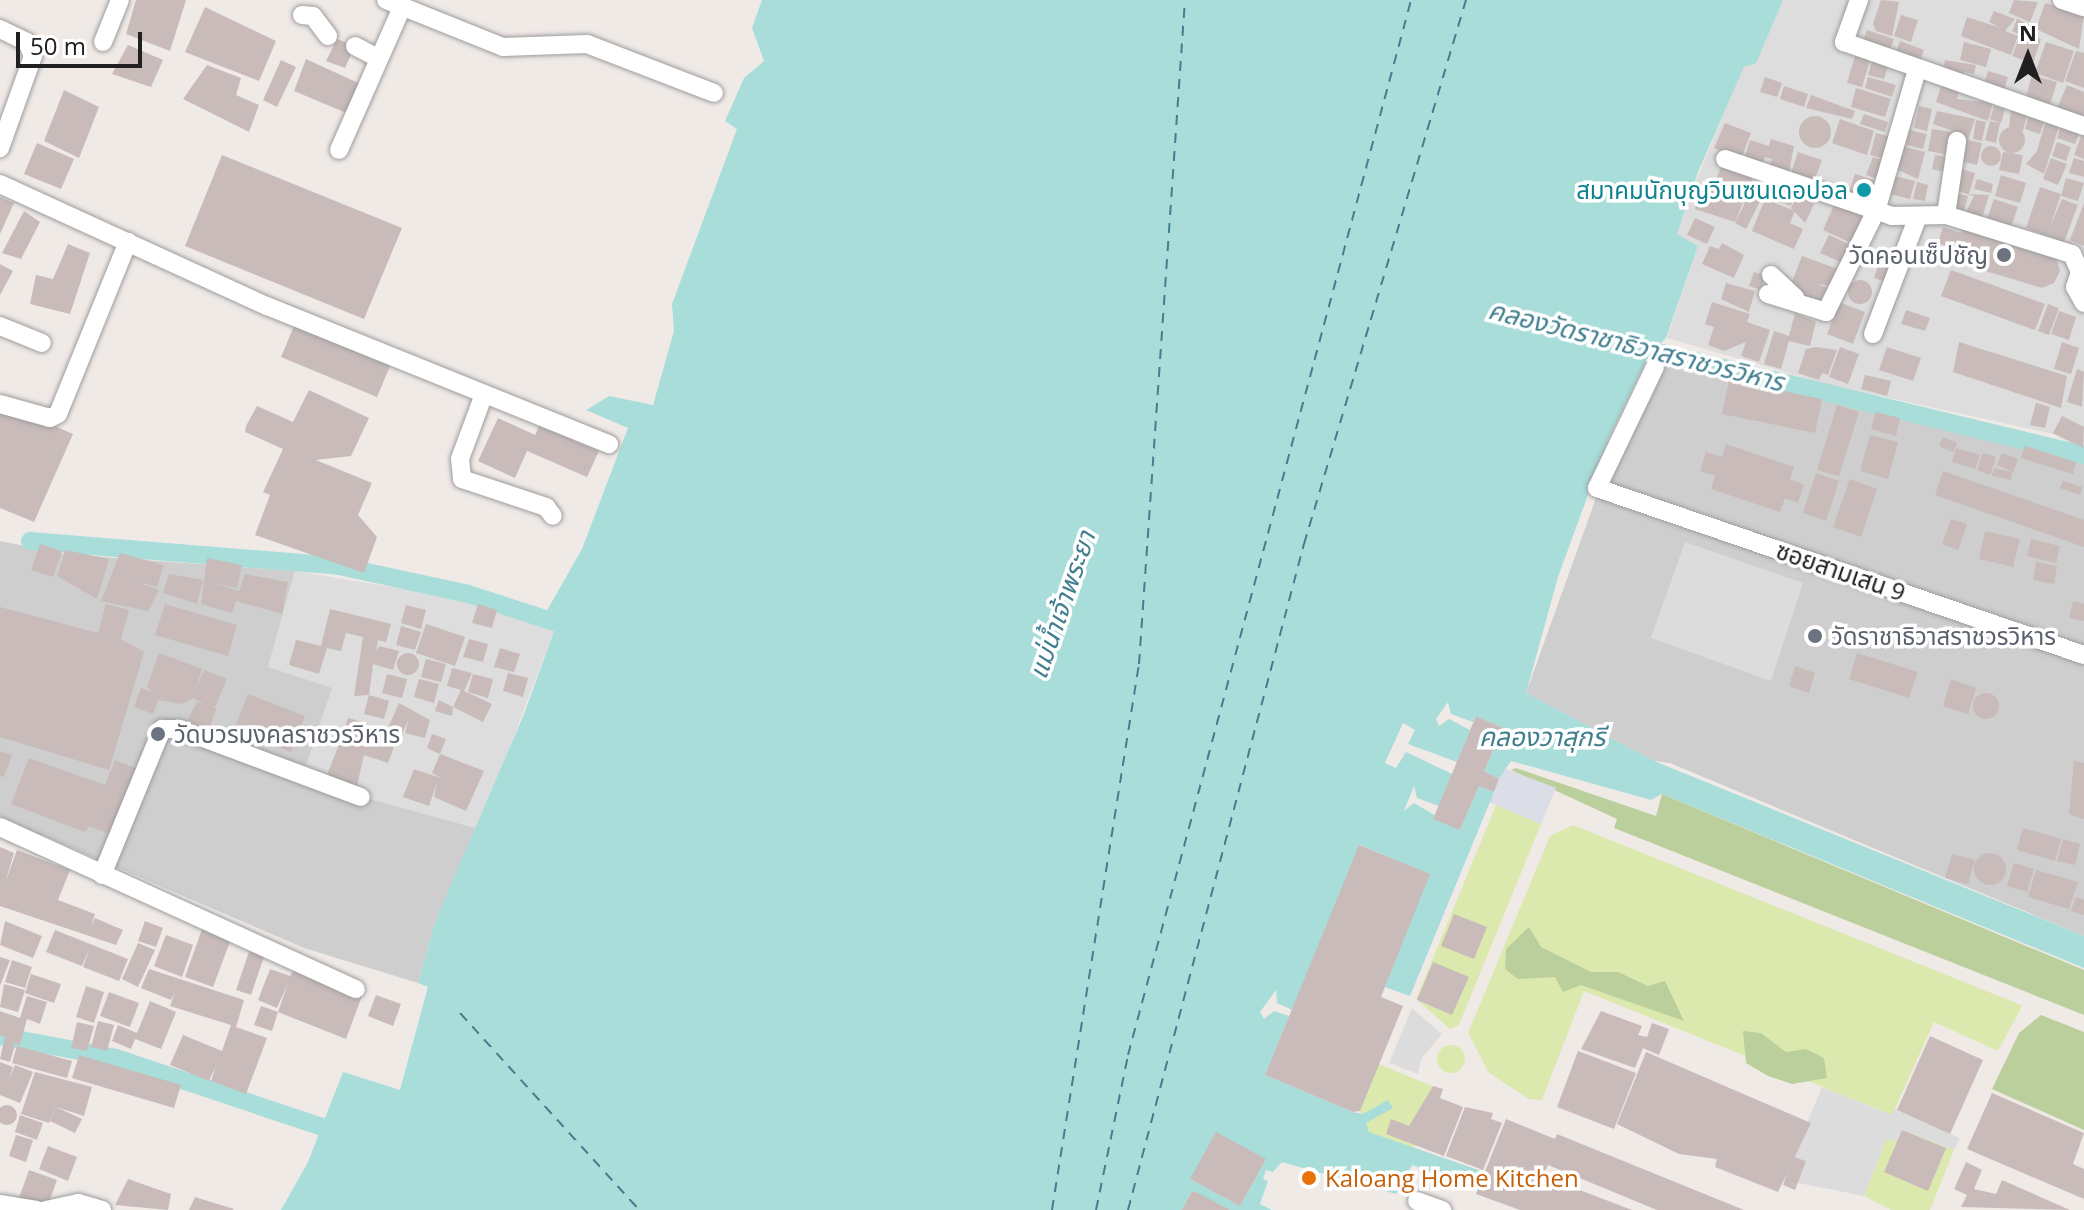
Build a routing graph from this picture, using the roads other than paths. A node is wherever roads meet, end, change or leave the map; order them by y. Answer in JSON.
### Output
{"nodes":[{"id":1,"x":120,"y":0,"type":"edge"},
{"id":2,"x":1859,"y":0,"type":"edge"},
{"id":3,"x":2062,"y":0,"type":"edge"},
{"id":4,"x":394,"y":3,"type":"edge"},
{"id":5,"x":2084,"y":7,"type":"edge"},
{"id":6,"x":302,"y":15,"type":"dead end"},
{"id":7,"x":0,"y":29,"type":"edge"},
{"id":8,"x":328,"y":36,"type":"dead end"},
{"id":9,"x":103,"y":42,"type":"dead end"},
{"id":10,"x":355,"y":46,"type":"dead end"},
{"id":11,"x":379,"y":59,"type":"junction"},
{"id":12,"x":1917,"y":70,"type":"junction"},
{"id":13,"x":714,"y":93,"type":"dead end"},
{"id":14,"x":2084,"y":126,"type":"edge"},
{"id":15,"x":1957,"y":141,"type":"dead end"},
{"id":16,"x":0,"y":148,"type":"edge"},
{"id":17,"x":339,"y":150,"type":"dead end"},
{"id":18,"x":1725,"y":159,"type":"dead end"},
{"id":19,"x":0,"y":184,"type":"edge"},
{"id":20,"x":1876,"y":211,"type":"junction"},
{"id":21,"x":1946,"y":215,"type":"junction"},
{"id":22,"x":1917,"y":219,"type":"junction"},
{"id":23,"x":128,"y":242,"type":"junction"},
{"id":24,"x":1769,"y":284,"type":"dead end"},
{"id":25,"x":2084,"y":303,"type":"edge"},
{"id":26,"x":0,"y":326,"type":"edge"},
{"id":27,"x":1873,"y":334,"type":"dead end"},
{"id":28,"x":42,"y":343,"type":"dead end"},
{"id":29,"x":1655,"y":367,"type":"dead end"},
{"id":30,"x":484,"y":394,"type":"junction"},
{"id":31,"x":0,"y":404,"type":"edge"},
{"id":32,"x":609,"y":444,"type":"dead end"},
{"id":33,"x":553,"y":516,"type":"dead end"},
{"id":34,"x":2084,"y":655,"type":"edge"},
{"id":35,"x":361,"y":797,"type":"dead end"},
{"id":36,"x":0,"y":827,"type":"edge"},
{"id":37,"x":102,"y":875,"type":"junction"},
{"id":38,"x":356,"y":989,"type":"dead end"},
{"id":39,"x":1417,"y":1201,"type":"dead end"},
{"id":40,"x":0,"y":1204,"type":"edge"},
{"id":41,"x":37,"y":1210,"type":"edge"},
{"id":42,"x":46,"y":1210,"type":"edge"},
{"id":43,"x":102,"y":1210,"type":"edge"},
{"id":44,"x":1442,"y":1210,"type":"edge"}],
"edges":[{"from":1,"to":9,"type":"street"},
{"from":2,"to":12,"type":"street"},
{"from":3,"to":5,"type":"street"},
{"from":4,"to":11,"type":"street"},
{"from":4,"to":13,"type":"street"},
{"from":6,"to":8,"type":"street"},
{"from":7,"to":16,"type":"street"},
{"from":10,"to":11,"type":"street"},
{"from":11,"to":17,"type":"street"},
{"from":12,"to":14,"type":"street"},
{"from":12,"to":20,"type":"street"},
{"from":15,"to":21,"type":"street"},
{"from":18,"to":20,"type":"street"},
{"from":19,"to":23,"type":"street"},
{"from":20,"to":22,"type":"street"},
{"from":20,"to":24,"type":"street"},
{"from":21,"to":22,"type":"street"},
{"from":21,"to":25,"type":"street"},
{"from":22,"to":27,"type":"street"},
{"from":23,"to":30,"type":"street"},
{"from":23,"to":31,"type":"street"},
{"from":26,"to":28,"type":"street"},
{"from":29,"to":34,"type":"street","name":"ซอยสามเสน 9"},
{"from":30,"to":32,"type":"street"},
{"from":30,"to":33,"type":"street"},
{"from":35,"to":37,"type":"street"},
{"from":36,"to":37,"type":"street"},
{"from":37,"to":38,"type":"street"},
{"from":39,"to":44,"type":"street"},
{"from":40,"to":41,"type":"street"},
{"from":42,"to":43,"type":"street"}]}
